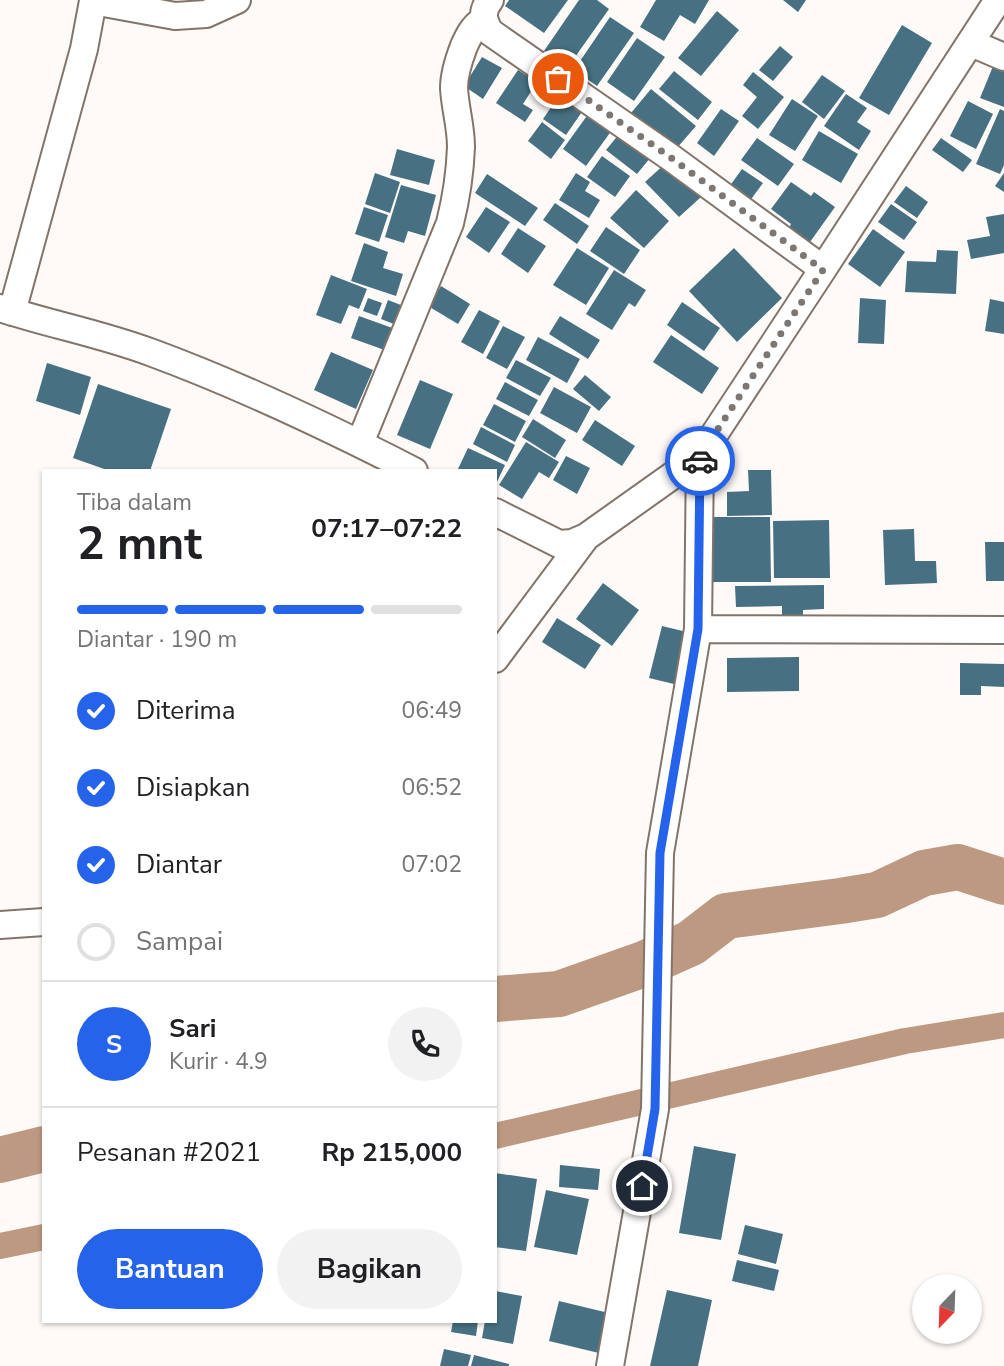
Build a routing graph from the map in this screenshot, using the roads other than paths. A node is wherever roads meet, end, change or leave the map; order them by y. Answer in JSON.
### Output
{"nodes":[{"id":1,"x":237,"y":0,"type":"edge"},
{"id":2,"x":998,"y":0,"type":"edge"},
{"id":3,"x":89,"y":1,"type":"edge"},
{"id":4,"x":487,"y":10,"type":"edge"},
{"id":5,"x":971,"y":43,"type":"junction"},
{"id":6,"x":1004,"y":57,"type":"edge"},
{"id":7,"x":823,"y":270,"type":"junction"},
{"id":8,"x":6,"y":310,"type":"edge"},
{"id":9,"x":359,"y":443,"type":"junction"},
{"id":10,"x":700,"y":456,"type":"junction"},
{"id":11,"x":410,"y":469,"type":"edge"},
{"id":12,"x":497,"y":513,"type":"edge"},
{"id":13,"x":586,"y":537,"type":"junction"},
{"id":14,"x":698,"y":629,"type":"junction"},
{"id":15,"x":1004,"y":630,"type":"edge"},
{"id":16,"x":497,"y":656,"type":"edge"},
{"id":17,"x":42,"y":922,"type":"edge"},
{"id":18,"x":0,"y":925,"type":"edge"},
{"id":19,"x":610,"y":1366,"type":"edge"}],
"edges":[{"from":1,"to":3,"type":"street"},
{"from":2,"to":5,"type":"street"},
{"from":3,"to":8,"type":"street"},
{"from":4,"to":7,"type":"street"},
{"from":4,"to":9,"type":"street"},
{"from":5,"to":6,"type":"street"},
{"from":5,"to":7,"type":"street"},
{"from":7,"to":10,"type":"street"},
{"from":8,"to":9,"type":"street"},
{"from":9,"to":11,"type":"street"},
{"from":10,"to":13,"type":"street"},
{"from":10,"to":14,"type":"street"},
{"from":12,"to":13,"type":"street"},
{"from":13,"to":16,"type":"street"},
{"from":14,"to":15,"type":"street"},
{"from":14,"to":19,"type":"street"},
{"from":17,"to":18,"type":"street"}]}
